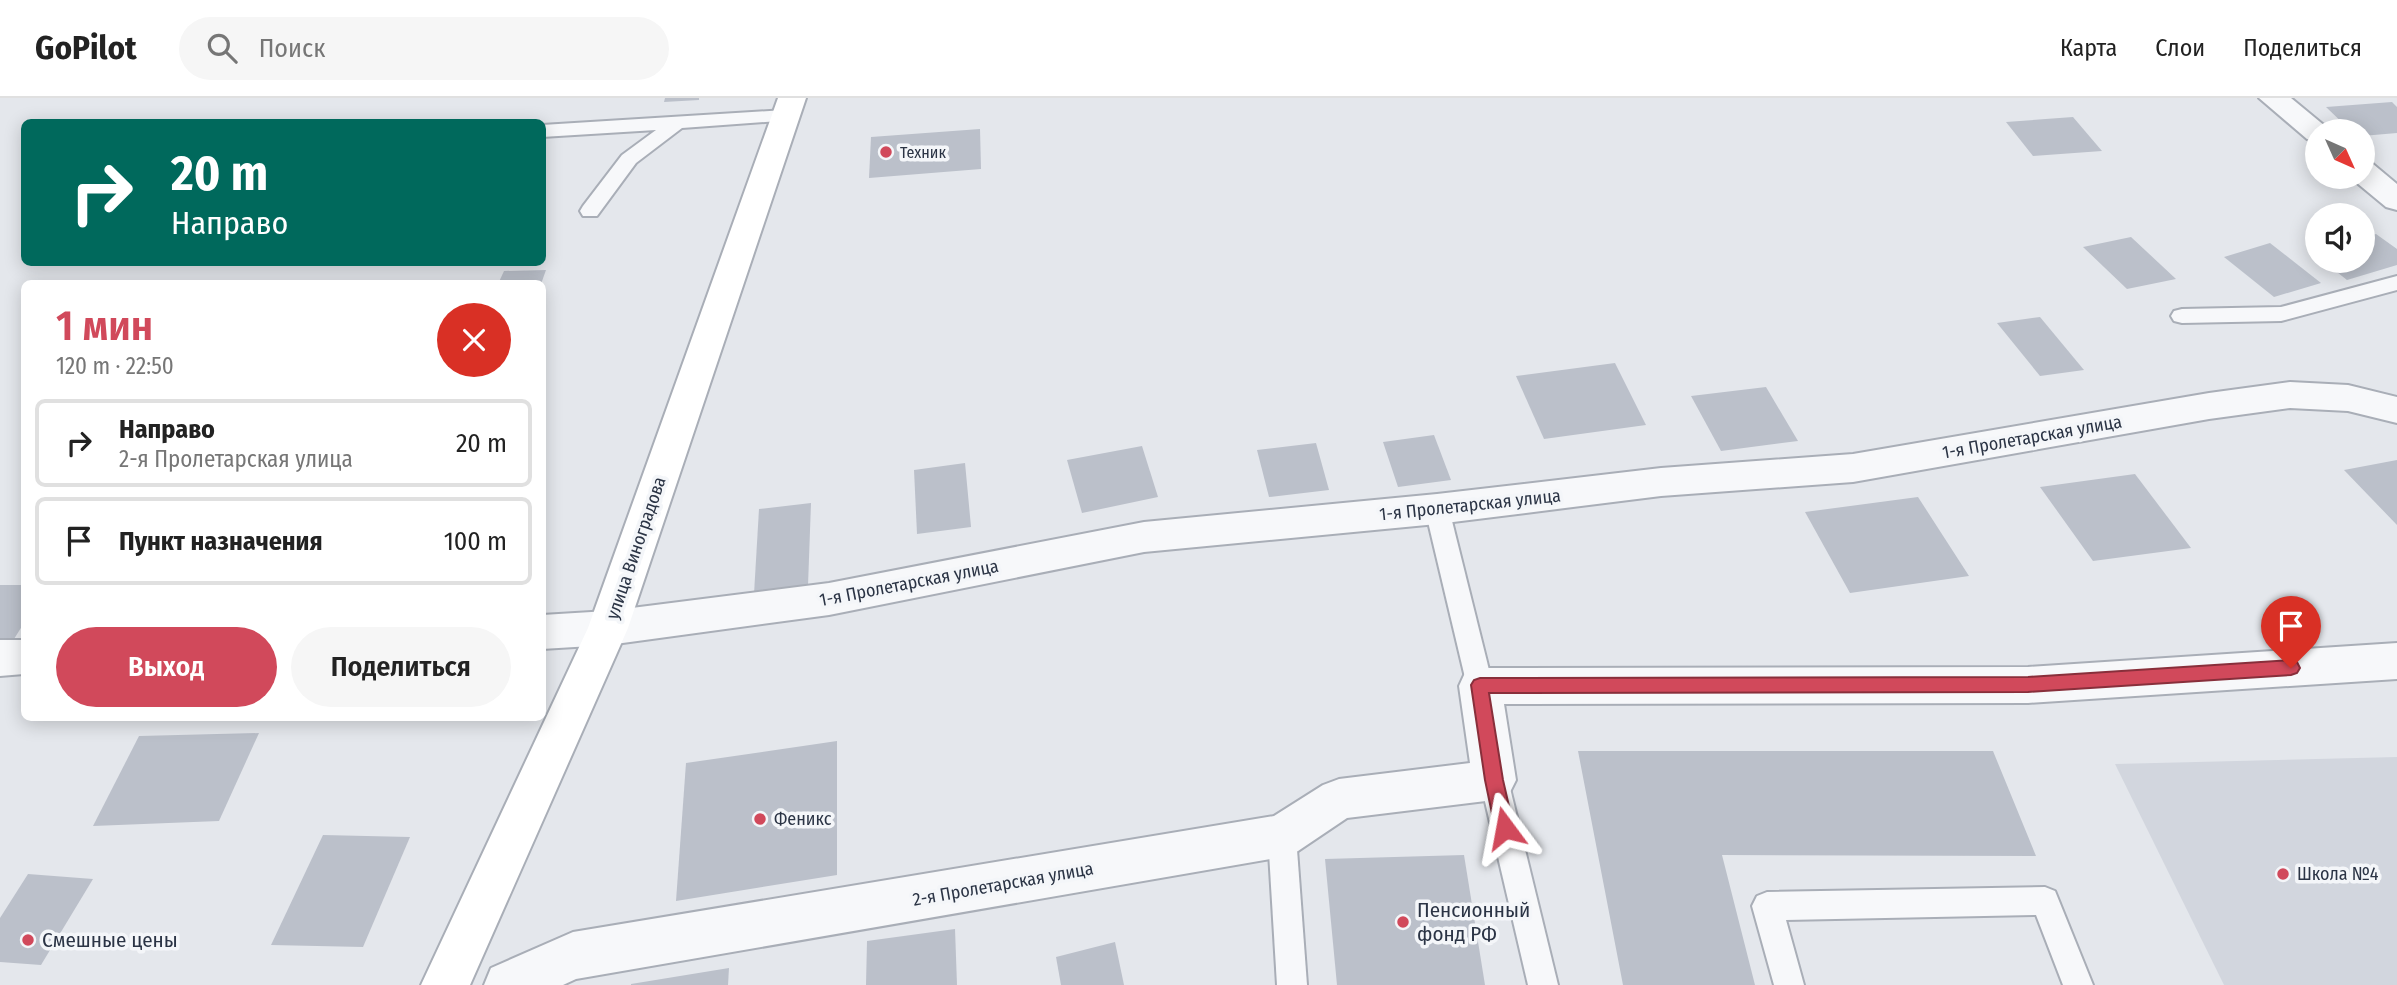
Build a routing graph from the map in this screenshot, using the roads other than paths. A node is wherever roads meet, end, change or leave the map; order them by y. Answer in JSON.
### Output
{"nodes":[{"id":1,"x":2273,"y":98,"type":"edge"},
{"id":2,"x":789,"y":107,"type":"edge"},
{"id":3,"x":677,"y":123,"type":"junction"},
{"id":4,"x":2305,"y":123,"type":"edge"},
{"id":5,"x":546,"y":131,"type":"edge"},
{"id":6,"x":2375,"y":182,"type":"edge"},
{"id":7,"x":2397,"y":200,"type":"edge"},
{"id":8,"x":590,"y":211,"type":"dead end"},
{"id":9,"x":2397,"y":283,"type":"edge"},
{"id":10,"x":2182,"y":316,"type":"dead end"},
{"id":11,"x":2397,"y":410,"type":"edge"},
{"id":12,"x":1437,"y":509,"type":"junction"},
{"id":13,"x":608,"y":628,"type":"junction"},
{"id":14,"x":546,"y":632,"type":"edge"},
{"id":15,"x":21,"y":657,"type":"edge"},
{"id":16,"x":0,"y":658,"type":"edge"},
{"id":17,"x":2397,"y":661,"type":"edge"},
{"id":18,"x":1480,"y":685,"type":"junction"},
{"id":19,"x":1494,"y":780,"type":"junction"},
{"id":20,"x":1282,"y":836,"type":"junction"},
{"id":21,"x":445,"y":985,"type":"edge"},
{"id":22,"x":508,"y":985,"type":"edge"},
{"id":23,"x":1292,"y":985,"type":"edge"},
{"id":24,"x":1543,"y":985,"type":"edge"},
{"id":25,"x":1789,"y":985,"type":"edge"},
{"id":26,"x":2078,"y":985,"type":"edge"}],
"edges":[{"from":1,"to":4,"type":"street"},
{"from":2,"to":3,"type":"lane"},
{"from":2,"to":13,"type":"street","name":"улица Виноградова"},
{"from":3,"to":5,"type":"lane"},
{"from":3,"to":8,"type":"lane"},
{"from":6,"to":7,"type":"street"},
{"from":9,"to":10,"type":"lane"},
{"from":11,"to":12,"type":"street","name":"1-я Пролетарская улица"},
{"from":12,"to":13,"type":"street","name":"1-я Пролетарская улица"},
{"from":12,"to":18,"type":"lane"},
{"from":13,"to":14,"type":"street","name":"1-я Пролетарская улица"},
{"from":13,"to":21,"type":"street","name":"улица Виноградова"},
{"from":15,"to":16,"type":"street"},
{"from":17,"to":18,"type":"street"},
{"from":18,"to":19,"type":"street"},
{"from":19,"to":20,"type":"street","name":"2-я Пролетарская улица"},
{"from":19,"to":24,"type":"lane"},
{"from":20,"to":22,"type":"street","name":"2-я Пролетарская улица"},
{"from":20,"to":23,"type":"lane"},
{"from":25,"to":26,"type":"lane"}]}
